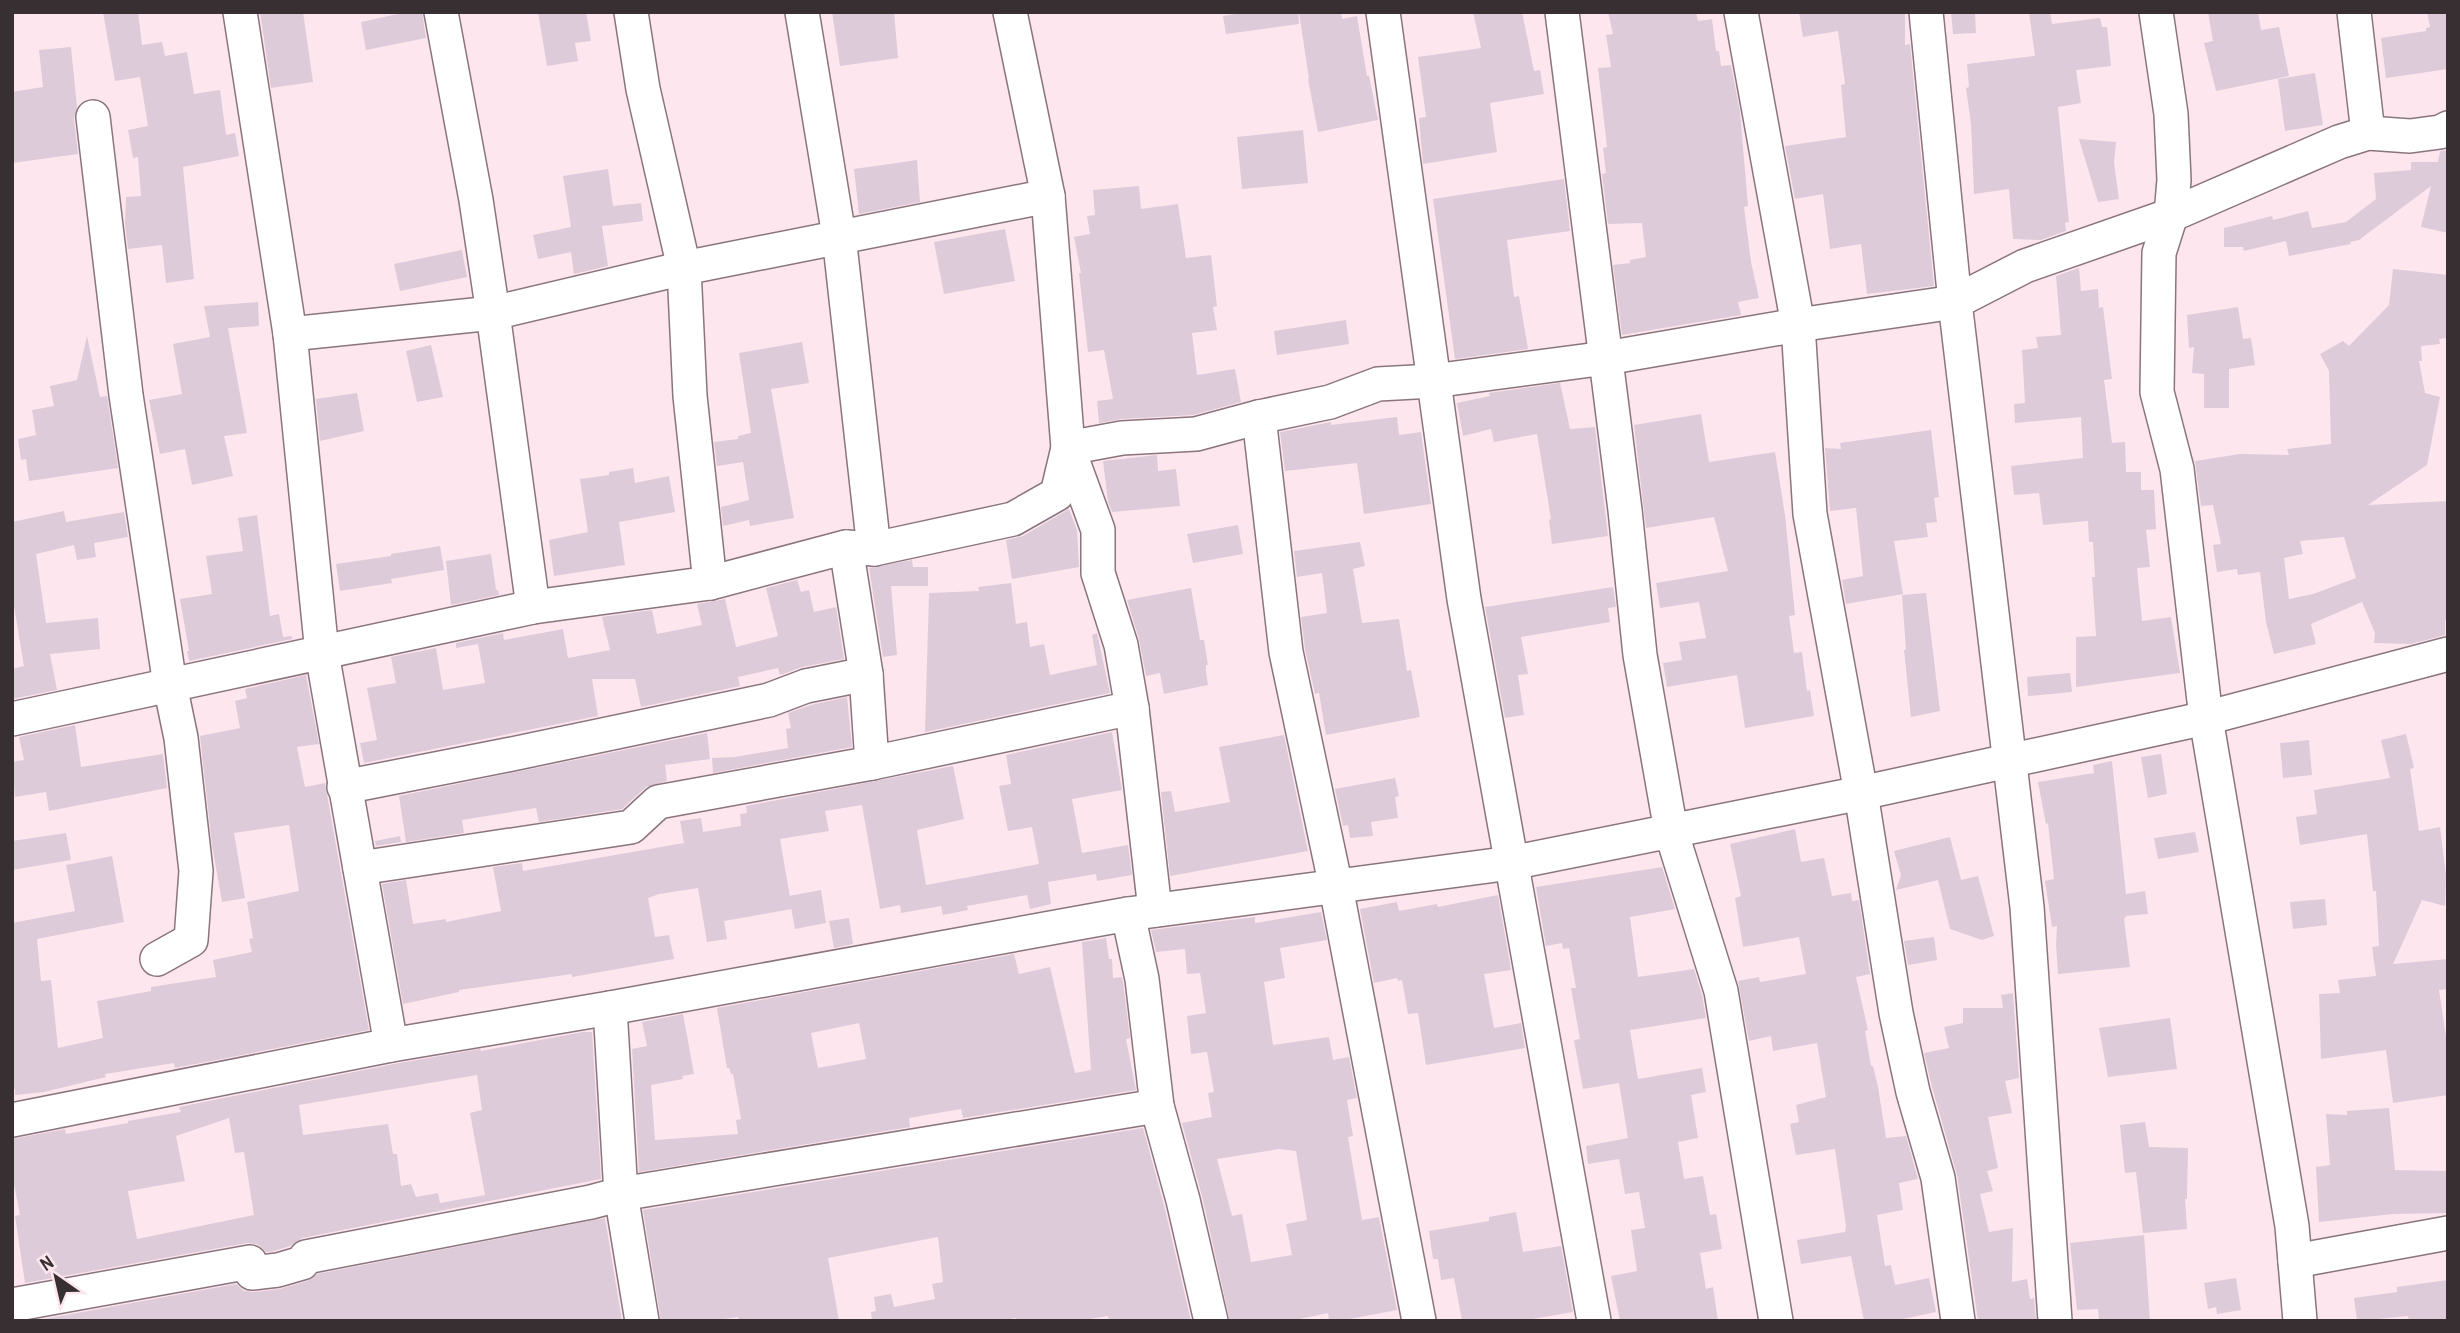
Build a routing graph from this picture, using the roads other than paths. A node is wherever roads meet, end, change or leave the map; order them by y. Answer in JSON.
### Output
{"nodes":[{"id":1,"x":240,"y":12,"type":"edge"},
{"id":2,"x":441,"y":12,"type":"edge"},
{"id":3,"x":631,"y":12,"type":"edge"},
{"id":4,"x":802,"y":12,"type":"edge"},
{"id":5,"x":1010,"y":12,"type":"edge"},
{"id":6,"x":1382,"y":12,"type":"edge"},
{"id":7,"x":1562,"y":12,"type":"edge"},
{"id":8,"x":1741,"y":12,"type":"edge"},
{"id":9,"x":1926,"y":12,"type":"edge"},
{"id":10,"x":2156,"y":12,"type":"edge"},
{"id":11,"x":2354,"y":12,"type":"edge"},
{"id":12,"x":93,"y":117,"type":"dead end"},
{"id":13,"x":2448,"y":128,"type":"edge"},
{"id":14,"x":2368,"y":134,"type":"junction"},
{"id":15,"x":1048,"y":196,"type":"junction"},
{"id":16,"x":2171,"y":215,"type":"junction"},
{"id":17,"x":839,"y":236,"type":"junction"},
{"id":18,"x":684,"y":268,"type":"junction"},
{"id":19,"x":1955,"y":302,"type":"junction"},
{"id":20,"x":494,"y":313,"type":"junction"},
{"id":21,"x":1798,"y":324,"type":"junction"},
{"id":22,"x":290,"y":334,"type":"junction"},
{"id":23,"x":1606,"y":358,"type":"junction"},
{"id":24,"x":1433,"y":381,"type":"junction"},
{"id":25,"x":1259,"y":417,"type":"junction"},
{"id":26,"x":1068,"y":448,"type":"junction"},
{"id":27,"x":860,"y":548,"type":"junction"},
{"id":28,"x":710,"y":583,"type":"junction"},
{"id":29,"x":533,"y":607,"type":"junction"},
{"id":30,"x":322,"y":653,"type":"junction"},
{"id":31,"x":2448,"y":654,"type":"edge"},
{"id":32,"x":866,"y":674,"type":"junction"},
{"id":33,"x":170,"y":685,"type":"junction"},
{"id":34,"x":1132,"y":708,"type":"junction"},
{"id":35,"x":2206,"y":718,"type":"junction"},
{"id":36,"x":12,"y":719,"type":"edge"},
{"id":37,"x":2009,"y":761,"type":"junction"},
{"id":38,"x":872,"y":763,"type":"junction"},
{"id":39,"x":344,"y":787,"type":"junction"},
{"id":40,"x":1861,"y":793,"type":"junction"},
{"id":41,"x":1671,"y":831,"type":"junction"},
{"id":42,"x":1511,"y":863,"type":"junction"},
{"id":43,"x":360,"y":868,"type":"junction"},
{"id":44,"x":1336,"y":887,"type":"junction"},
{"id":45,"x":1141,"y":912,"type":"junction"},
{"id":46,"x":157,"y":959,"type":"dead end"},
{"id":47,"x":610,"y":1008,"type":"junction"},
{"id":48,"x":391,"y":1045,"type":"junction"},
{"id":49,"x":1157,"y":1106,"type":"junction"},
{"id":50,"x":12,"y":1120,"type":"edge"},
{"id":51,"x":621,"y":1194,"type":"junction"},
{"id":52,"x":2448,"y":1233,"type":"edge"},
{"id":53,"x":2295,"y":1261,"type":"junction"},
{"id":54,"x":12,"y":1305,"type":"edge"},
{"id":55,"x":642,"y":1321,"type":"edge"},
{"id":56,"x":1211,"y":1321,"type":"edge"},
{"id":57,"x":1419,"y":1321,"type":"edge"},
{"id":58,"x":1594,"y":1321,"type":"edge"},
{"id":59,"x":1776,"y":1321,"type":"edge"},
{"id":60,"x":1958,"y":1321,"type":"edge"},
{"id":61,"x":2055,"y":1321,"type":"edge"},
{"id":62,"x":2300,"y":1321,"type":"edge"}],
"edges":[{"from":1,"to":22,"type":"street"},
{"from":2,"to":20,"type":"street"},
{"from":3,"to":18,"type":"street"},
{"from":4,"to":17,"type":"street"},
{"from":5,"to":15,"type":"street"},
{"from":6,"to":24,"type":"street"},
{"from":7,"to":23,"type":"street"},
{"from":8,"to":21,"type":"street"},
{"from":9,"to":19,"type":"street"},
{"from":10,"to":16,"type":"street"},
{"from":11,"to":14,"type":"street"},
{"from":12,"to":33,"type":"street"},
{"from":13,"to":14,"type":"street"},
{"from":14,"to":16,"type":"street"},
{"from":15,"to":17,"type":"street"},
{"from":15,"to":26,"type":"street"},
{"from":16,"to":19,"type":"street"},
{"from":16,"to":35,"type":"street"},
{"from":17,"to":18,"type":"street"},
{"from":17,"to":27,"type":"street"},
{"from":18,"to":20,"type":"street"},
{"from":18,"to":28,"type":"street"},
{"from":19,"to":21,"type":"street"},
{"from":19,"to":37,"type":"street"},
{"from":20,"to":22,"type":"street"},
{"from":20,"to":29,"type":"street"},
{"from":21,"to":23,"type":"street"},
{"from":21,"to":40,"type":"street"},
{"from":22,"to":30,"type":"street"},
{"from":23,"to":24,"type":"street"},
{"from":23,"to":41,"type":"street"},
{"from":24,"to":25,"type":"street"},
{"from":24,"to":42,"type":"street"},
{"from":25,"to":26,"type":"street"},
{"from":25,"to":44,"type":"street"},
{"from":26,"to":27,"type":"street"},
{"from":26,"to":34,"type":"street"},
{"from":27,"to":28,"type":"street"},
{"from":27,"to":32,"type":"street"},
{"from":28,"to":29,"type":"street"},
{"from":29,"to":30,"type":"street"},
{"from":30,"to":33,"type":"street"},
{"from":30,"to":39,"type":"street"},
{"from":31,"to":35,"type":"street"},
{"from":32,"to":38,"type":"street"},
{"from":32,"to":39,"type":"street"},
{"from":33,"to":36,"type":"street"},
{"from":33,"to":46,"type":"street"},
{"from":34,"to":38,"type":"street"},
{"from":34,"to":45,"type":"street"},
{"from":35,"to":37,"type":"street"},
{"from":35,"to":53,"type":"street"},
{"from":37,"to":40,"type":"street"},
{"from":37,"to":61,"type":"street"},
{"from":38,"to":43,"type":"street"},
{"from":39,"to":43,"type":"street"},
{"from":40,"to":41,"type":"street"},
{"from":40,"to":60,"type":"street"},
{"from":41,"to":42,"type":"street"},
{"from":41,"to":59,"type":"street"},
{"from":42,"to":44,"type":"street"},
{"from":42,"to":58,"type":"street"},
{"from":43,"to":48,"type":"street"},
{"from":44,"to":45,"type":"street"},
{"from":44,"to":57,"type":"street"},
{"from":45,"to":47,"type":"street"},
{"from":45,"to":49,"type":"street"},
{"from":47,"to":48,"type":"street"},
{"from":47,"to":51,"type":"street"},
{"from":48,"to":50,"type":"street"},
{"from":49,"to":51,"type":"street"},
{"from":49,"to":56,"type":"street"},
{"from":51,"to":54,"type":"street"},
{"from":51,"to":55,"type":"street"},
{"from":52,"to":53,"type":"street"},
{"from":53,"to":62,"type":"street"}]}
